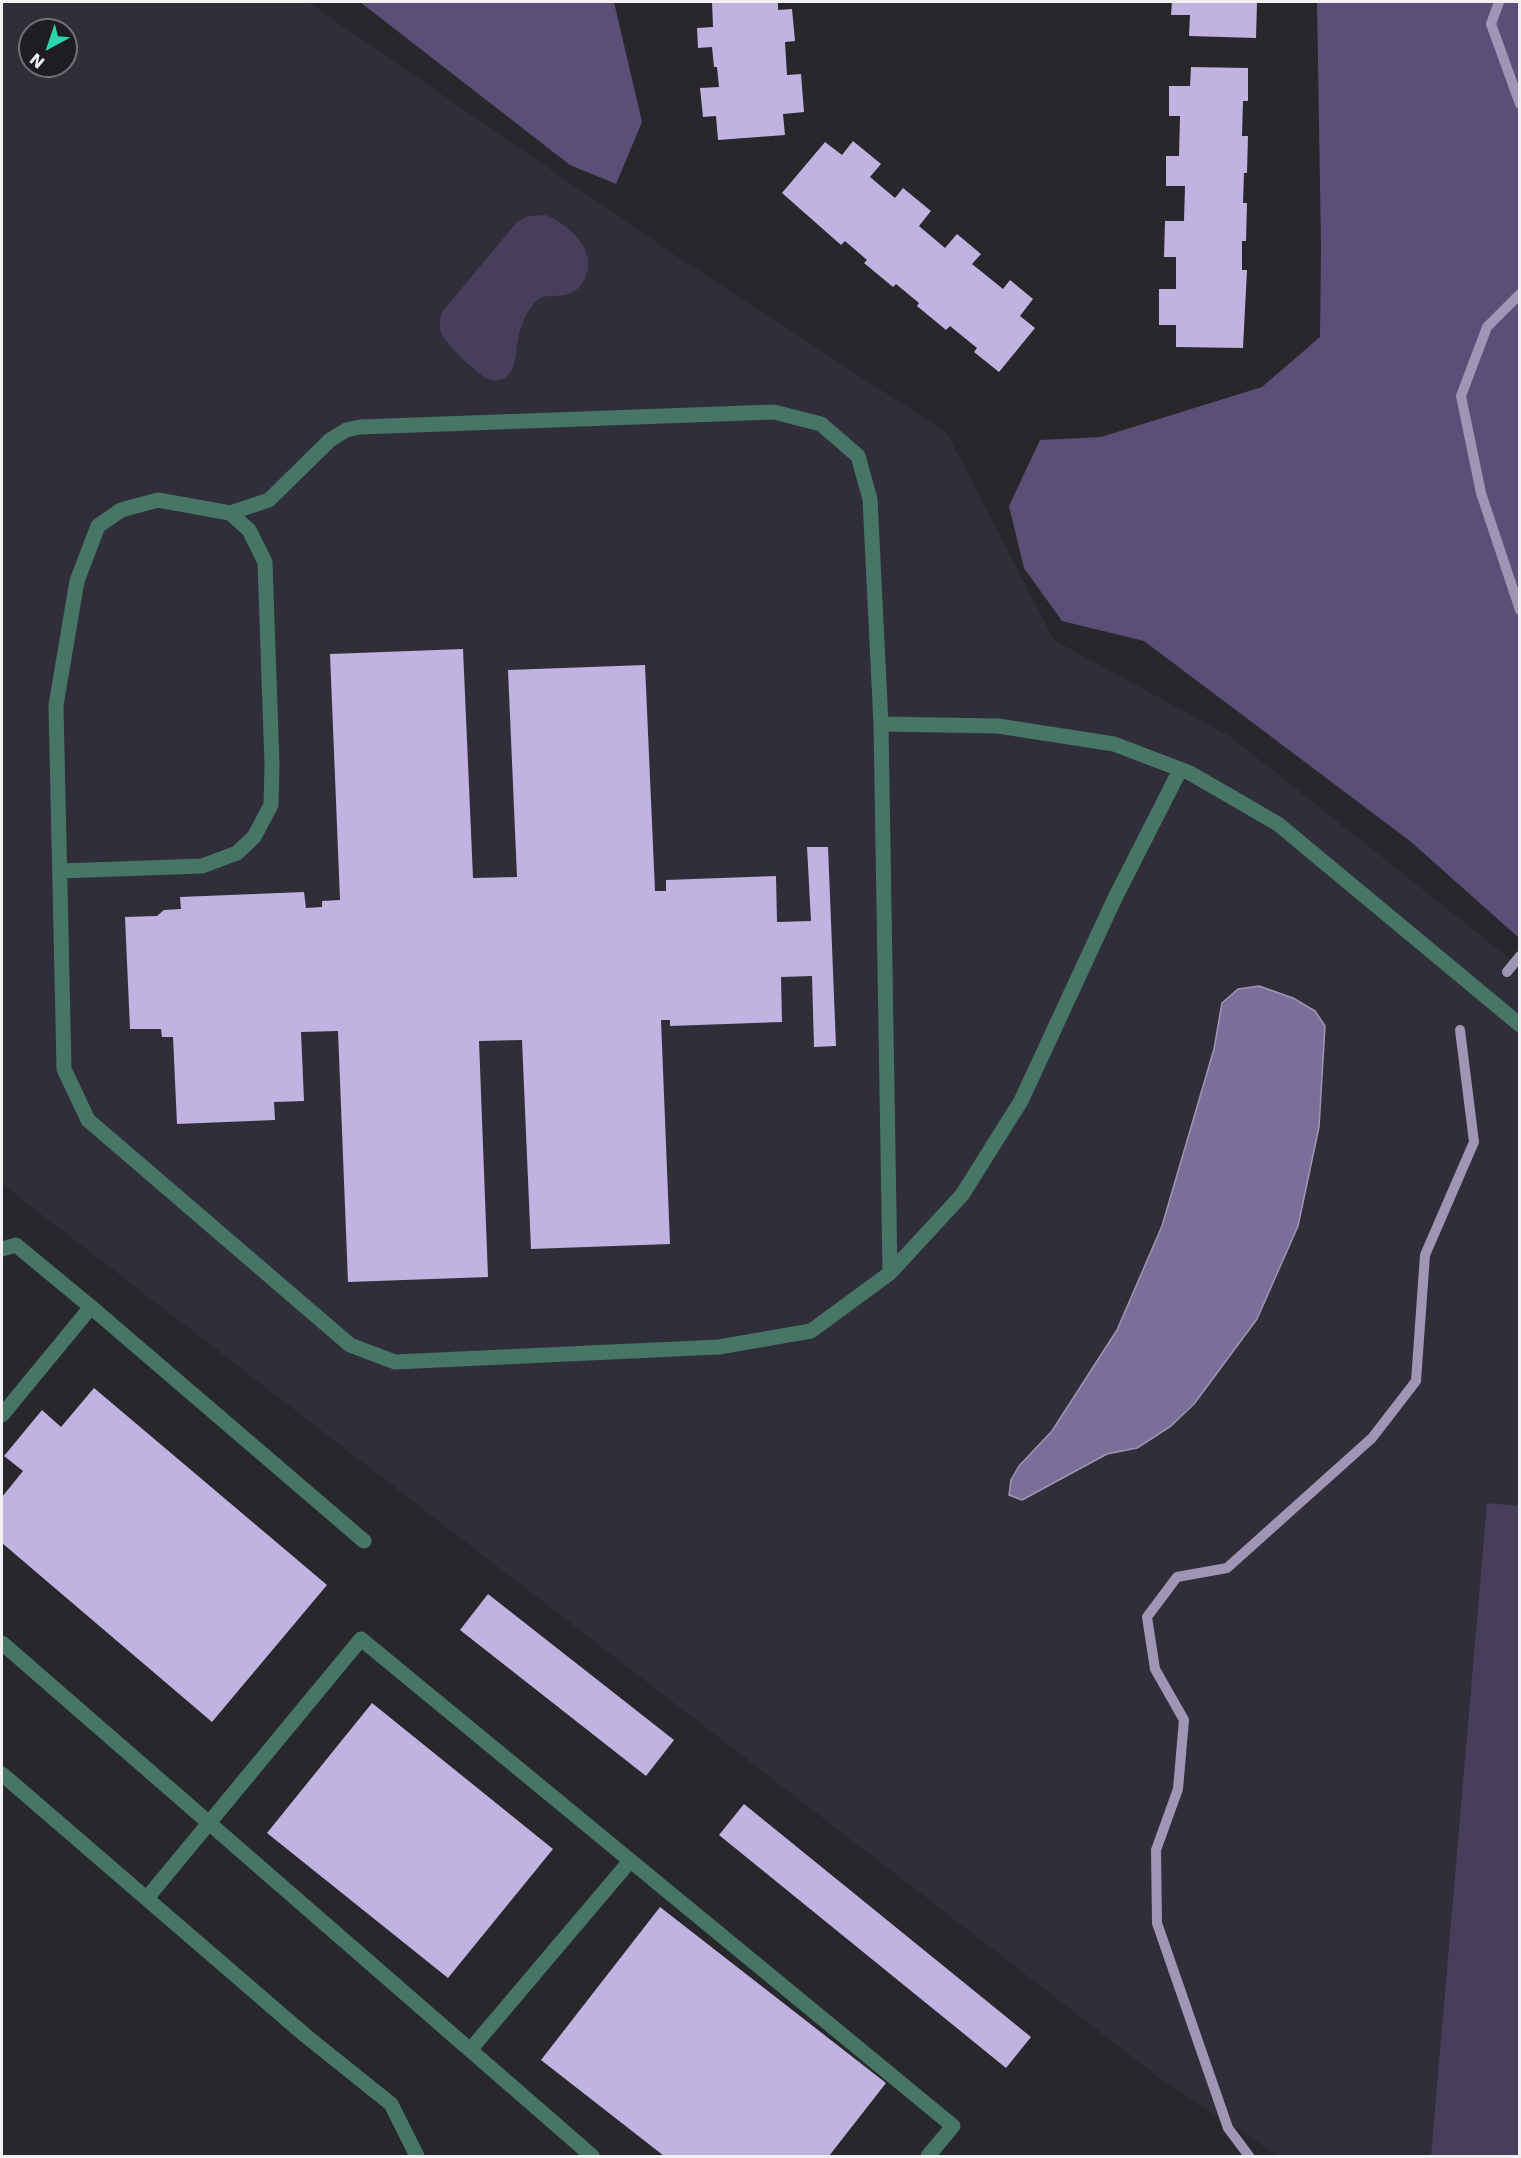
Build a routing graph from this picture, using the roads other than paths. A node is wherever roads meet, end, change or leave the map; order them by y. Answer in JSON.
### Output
{"nodes":[{"id":1,"x":230,"y":513,"type":"junction"},
{"id":2,"x":881,"y":724,"type":"junction"},
{"id":3,"x":1180,"y":770,"type":"junction"},
{"id":4,"x":60,"y":871,"type":"junction"},
{"id":5,"x":1520,"y":1025,"type":"edge"},
{"id":6,"x":2,"y":1249,"type":"edge"},
{"id":7,"x":890,"y":1273,"type":"junction"},
{"id":8,"x":91,"y":1307,"type":"junction"},
{"id":9,"x":2,"y":1415,"type":"edge"},
{"id":10,"x":364,"y":1541,"type":"dead end"},
{"id":11,"x":2,"y":1643,"type":"edge"},
{"id":12,"x":2,"y":1774,"type":"edge"},
{"id":13,"x":209,"y":1823,"type":"junction"},
{"id":14,"x":630,"y":1861,"type":"junction"},
{"id":15,"x":147,"y":1898,"type":"junction"},
{"id":16,"x":470,"y":2050,"type":"junction"},
{"id":17,"x":417,"y":2157,"type":"edge"},
{"id":18,"x":592,"y":2157,"type":"edge"},
{"id":19,"x":928,"y":2157,"type":"edge"}],
"edges":[{"from":1,"to":2,"type":"lane"},
{"from":1,"to":4,"type":"lane"},
{"from":1,"to":4,"type":"lane"},
{"from":2,"to":3,"type":"lane"},
{"from":2,"to":7,"type":"lane"},
{"from":3,"to":5,"type":"lane"},
{"from":3,"to":7,"type":"lane"},
{"from":4,"to":7,"type":"lane"},
{"from":6,"to":8,"type":"lane"},
{"from":8,"to":9,"type":"lane"},
{"from":8,"to":10,"type":"lane"},
{"from":11,"to":13,"type":"lane"},
{"from":12,"to":15,"type":"lane"},
{"from":13,"to":14,"type":"lane"},
{"from":13,"to":15,"type":"lane"},
{"from":13,"to":16,"type":"lane"},
{"from":14,"to":16,"type":"lane"},
{"from":14,"to":19,"type":"lane"},
{"from":15,"to":17,"type":"lane"},
{"from":16,"to":18,"type":"lane"}]}
